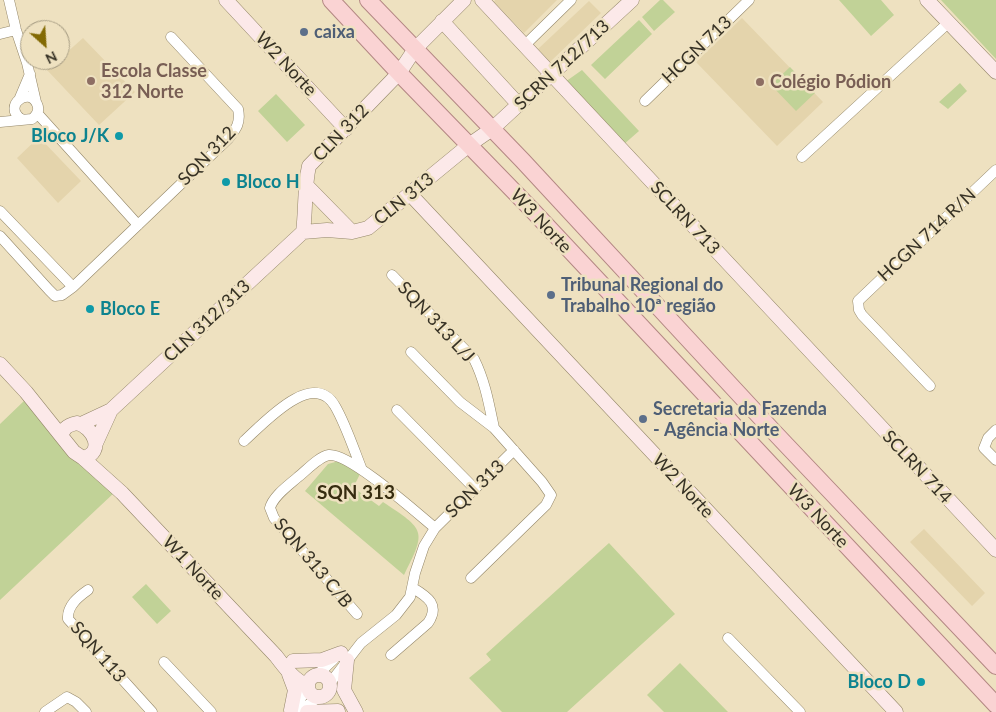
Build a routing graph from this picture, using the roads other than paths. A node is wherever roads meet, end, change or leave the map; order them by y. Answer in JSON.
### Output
{"nodes":[{"id":1,"x":9,"y":0,"type":"edge"},
{"id":2,"x":226,"y":0,"type":"edge"},
{"id":3,"x":331,"y":0,"type":"edge"},
{"id":4,"x":368,"y":0,"type":"edge"},
{"id":5,"x":464,"y":0,"type":"edge"},
{"id":6,"x":482,"y":0,"type":"edge"},
{"id":7,"x":571,"y":0,"type":"edge"},
{"id":8,"x":632,"y":0,"type":"edge"},
{"id":9,"x":750,"y":0,"type":"edge"},
{"id":10,"x":927,"y":0,"type":"edge"},
{"id":11,"x":442,"y":21,"type":"junction"},
{"id":12,"x":948,"y":23,"type":"junction"},
{"id":13,"x":16,"y":30,"type":"junction"},
{"id":14,"x":0,"y":34,"type":"edge"},
{"id":15,"x":171,"y":37,"type":"dead end"},
{"id":16,"x":525,"y":45,"type":"junction"},
{"id":17,"x":415,"y":49,"type":"junction"},
{"id":18,"x":996,"y":72,"type":"edge"},
{"id":19,"x":399,"y":73,"type":"junction"},
{"id":20,"x":30,"y":74,"type":"junction"},
{"id":21,"x":552,"y":75,"type":"junction"},
{"id":22,"x":645,"y":100,"type":"dead end"},
{"id":23,"x":17,"y":101,"type":"junction"},
{"id":24,"x":36,"y":102,"type":"junction"},
{"id":25,"x":519,"y":105,"type":"junction"},
{"id":26,"x":37,"y":113,"type":"junction"},
{"id":27,"x":0,"y":117,"type":"edge"},
{"id":28,"x":25,"y":120,"type":"junction"},
{"id":29,"x":0,"y":122,"type":"edge"},
{"id":30,"x":346,"y":129,"type":"junction"},
{"id":31,"x":492,"y":129,"type":"junction"},
{"id":32,"x":55,"y":134,"type":"junction"},
{"id":33,"x":469,"y":145,"type":"junction"},
{"id":34,"x":802,"y":157,"type":"dead end"},
{"id":35,"x":994,"y":173,"type":"edge"},
{"id":36,"x":305,"y":184,"type":"junction"},
{"id":37,"x":410,"y":194,"type":"junction"},
{"id":38,"x":0,"y":211,"type":"edge"},
{"id":39,"x":534,"y":212,"type":"junction"},
{"id":40,"x":576,"y":219,"type":"junction"},
{"id":41,"x":138,"y":225,"type":"junction"},
{"id":42,"x":304,"y":232,"type":"junction"},
{"id":43,"x":352,"y":232,"type":"junction"},
{"id":44,"x":0,"y":236,"type":"edge"},
{"id":45,"x":392,"y":275,"type":"dead end"},
{"id":46,"x":73,"y":287,"type":"junction"},
{"id":47,"x":411,"y":352,"type":"dead end"},
{"id":48,"x":0,"y":364,"type":"edge"},
{"id":49,"x":839,"y":384,"type":"joint"},
{"id":50,"x":930,"y":386,"type":"dead end"},
{"id":51,"x":38,"y":406,"type":"junction"},
{"id":52,"x":111,"y":410,"type":"junction"},
{"id":53,"x":397,"y":410,"type":"dead end"},
{"id":54,"x":76,"y":424,"type":"junction"},
{"id":55,"x":494,"y":428,"type":"junction"},
{"id":56,"x":996,"y":430,"type":"edge"},
{"id":57,"x":62,"y":437,"type":"junction"},
{"id":58,"x":244,"y":440,"type":"dead end"},
{"id":59,"x":96,"y":446,"type":"junction"},
{"id":60,"x":514,"y":450,"type":"junction"},
{"id":61,"x":84,"y":458,"type":"junction"},
{"id":62,"x":996,"y":460,"type":"edge"},
{"id":63,"x":362,"y":470,"type":"junction"},
{"id":64,"x":110,"y":482,"type":"junction"},
{"id":65,"x":475,"y":489,"type":"junction"},
{"id":66,"x":435,"y":528,"type":"junction"},
{"id":67,"x":996,"y":550,"type":"edge"},
{"id":68,"x":471,"y":578,"type":"dead end"},
{"id":69,"x":413,"y":588,"type":"junction"},
{"id":70,"x":88,"y":590,"type":"dead end"},
{"id":71,"x":357,"y":614,"type":"dead end"},
{"id":72,"x":728,"y":638,"type":"dead end"},
{"id":73,"x":391,"y":655,"type":"dead end"},
{"id":74,"x":344,"y":656,"type":"junction"},
{"id":75,"x":950,"y":656,"type":"junction"},
{"id":76,"x":164,"y":662,"type":"dead end"},
{"id":77,"x":289,"y":665,"type":"junction"},
{"id":78,"x":996,"y":666,"type":"edge"},
{"id":79,"x":996,"y":674,"type":"edge"},
{"id":80,"x":319,"y":686,"type":"junction"},
{"id":81,"x":994,"y":699,"type":"edge"},
{"id":82,"x":293,"y":711,"type":"edge"},
{"id":83,"x":339,"y":711,"type":"edge"},
{"id":84,"x":45,"y":712,"type":"edge"},
{"id":85,"x":86,"y":712,"type":"edge"},
{"id":86,"x":152,"y":712,"type":"edge"},
{"id":87,"x":211,"y":712,"type":"edge"},
{"id":88,"x":307,"y":712,"type":"edge"},
{"id":89,"x":356,"y":712,"type":"edge"},
{"id":90,"x":800,"y":712,"type":"edge"},
{"id":91,"x":896,"y":712,"type":"edge"}],
"edges":[{"from":1,"to":13,"type":"street"},
{"from":2,"to":30,"type":"street","name":"W2 Norte"},
{"from":3,"to":19,"type":"main road","name":"W3 Norte"},
{"from":4,"to":17,"type":"main road","name":"W3 Norte"},
{"from":5,"to":11,"type":"street"},
{"from":6,"to":16,"type":"street","name":"SCLRN 713"},
{"from":7,"to":16,"type":"street"},
{"from":8,"to":21,"type":"street","name":"SCRN 712/713"},
{"from":9,"to":22,"type":"street","name":"HCGN 713"},
{"from":10,"to":12,"type":"street"},
{"from":11,"to":17,"type":"street"},
{"from":11,"to":25,"type":"street"},
{"from":12,"to":18,"type":"street"},
{"from":12,"to":34,"type":"street"},
{"from":13,"to":14,"type":"street"},
{"from":13,"to":20,"type":"street"},
{"from":15,"to":41,"type":"street","name":"SQN 312"},
{"from":16,"to":21,"type":"street","name":"SCLRN 713"},
{"from":17,"to":19,"type":"street","name":"CLN 312"},
{"from":17,"to":31,"type":"main road","name":"W3 Norte"},
{"from":19,"to":30,"type":"street","name":"CLN 312"},
{"from":19,"to":33,"type":"main road","name":"W3 Norte"},
{"from":20,"to":23,"type":"street"},
{"from":20,"to":24,"type":"street"},
{"from":21,"to":25,"type":"street","name":"SCRN 712/713"},
{"from":21,"to":49,"type":"street","name":"SCLRN 713"},
{"from":23,"to":24,"type":"street"},
{"from":23,"to":27,"type":"street"},
{"from":23,"to":28,"type":"street"},
{"from":24,"to":26,"type":"street"},
{"from":25,"to":31,"type":"street","name":"SCRN 712/713"},
{"from":26,"to":28,"type":"street"},
{"from":26,"to":32,"type":"street"},
{"from":28,"to":29,"type":"street"},
{"from":28,"to":32,"type":"street"},
{"from":30,"to":36,"type":"street","name":"CLN 312"},
{"from":31,"to":33,"type":"street","name":"CLN 313"},
{"from":31,"to":40,"type":"main road","name":"W3 Norte"},
{"from":32,"to":41,"type":"street"},
{"from":33,"to":37,"type":"street","name":"CLN 313"},
{"from":33,"to":39,"type":"main road","name":"W3 Norte"},
{"from":35,"to":50,"type":"street","name":"HCGN 714 R/N"},
{"from":36,"to":42,"type":"street","name":"CLN 312"},
{"from":36,"to":43,"type":"street"},
{"from":37,"to":43,"type":"street","name":"CLN 313"},
{"from":37,"to":91,"type":"street","name":"W2 Norte"},
{"from":38,"to":46,"type":"street"},
{"from":39,"to":40,"type":"main road"},
{"from":39,"to":75,"type":"main road","name":"W3 Norte"},
{"from":40,"to":78,"type":"main road","name":"W3 Norte"},
{"from":41,"to":46,"type":"street","name":"SQN 312"},
{"from":42,"to":43,"type":"street","name":"CLN 313"},
{"from":42,"to":52,"type":"street","name":"CLN 312/313"},
{"from":44,"to":46,"type":"street","name":"SQN 312"},
{"from":45,"to":55,"type":"street","name":"SQN 313 L/J"},
{"from":47,"to":55,"type":"street","name":"SQN 313"},
{"from":48,"to":51,"type":"street"},
{"from":49,"to":67,"type":"street","name":"SCLRN 714"},
{"from":51,"to":54,"type":"street"},
{"from":51,"to":57,"type":"street"},
{"from":52,"to":54,"type":"street","name":"CLN 312/313"},
{"from":52,"to":59,"type":"street","name":"CLN 312/313"},
{"from":53,"to":65,"type":"street"},
{"from":54,"to":57,"type":"street"},
{"from":54,"to":59,"type":"street"},
{"from":55,"to":60,"type":"street","name":"SQN 313"},
{"from":56,"to":62,"type":"street"},
{"from":57,"to":61,"type":"street"},
{"from":58,"to":63,"type":"street"},
{"from":59,"to":61,"type":"street"},
{"from":59,"to":64,"type":"street","name":"W1 Norte"},
{"from":60,"to":65,"type":"street","name":"SQN 313"},
{"from":60,"to":68,"type":"street"},
{"from":61,"to":64,"type":"street","name":"W1 Norte"},
{"from":63,"to":66,"type":"street","name":"SQN 313"},
{"from":63,"to":71,"type":"street","name":"SQN 313 C/B"},
{"from":64,"to":77,"type":"street","name":"W1 Norte"},
{"from":65,"to":66,"type":"street","name":"SQN 313"},
{"from":66,"to":69,"type":"street","name":"SQN 313"},
{"from":69,"to":73,"type":"street"},
{"from":69,"to":74,"type":"street","name":"SQN 313"},
{"from":70,"to":86,"type":"street","name":"SQN 113"},
{"from":72,"to":90,"type":"street"},
{"from":74,"to":77,"type":"street"},
{"from":74,"to":80,"type":"street","name":"SQN 313"},
{"from":74,"to":80,"type":"street","name":"SQN 313"},
{"from":74,"to":89,"type":"street"},
{"from":75,"to":79,"type":"main road"},
{"from":75,"to":81,"type":"main road","name":"W3 Norte"},
{"from":76,"to":87,"type":"street"},
{"from":77,"to":80,"type":"street","name":"W1 Norte"},
{"from":77,"to":82,"type":"street"},
{"from":80,"to":82,"type":"street"},
{"from":80,"to":83,"type":"street","name":"W1 Norte"},
{"from":80,"to":89,"type":"street","name":"W1 Norte"},
{"from":83,"to":88,"type":"street"},
{"from":84,"to":85,"type":"street"}]}
